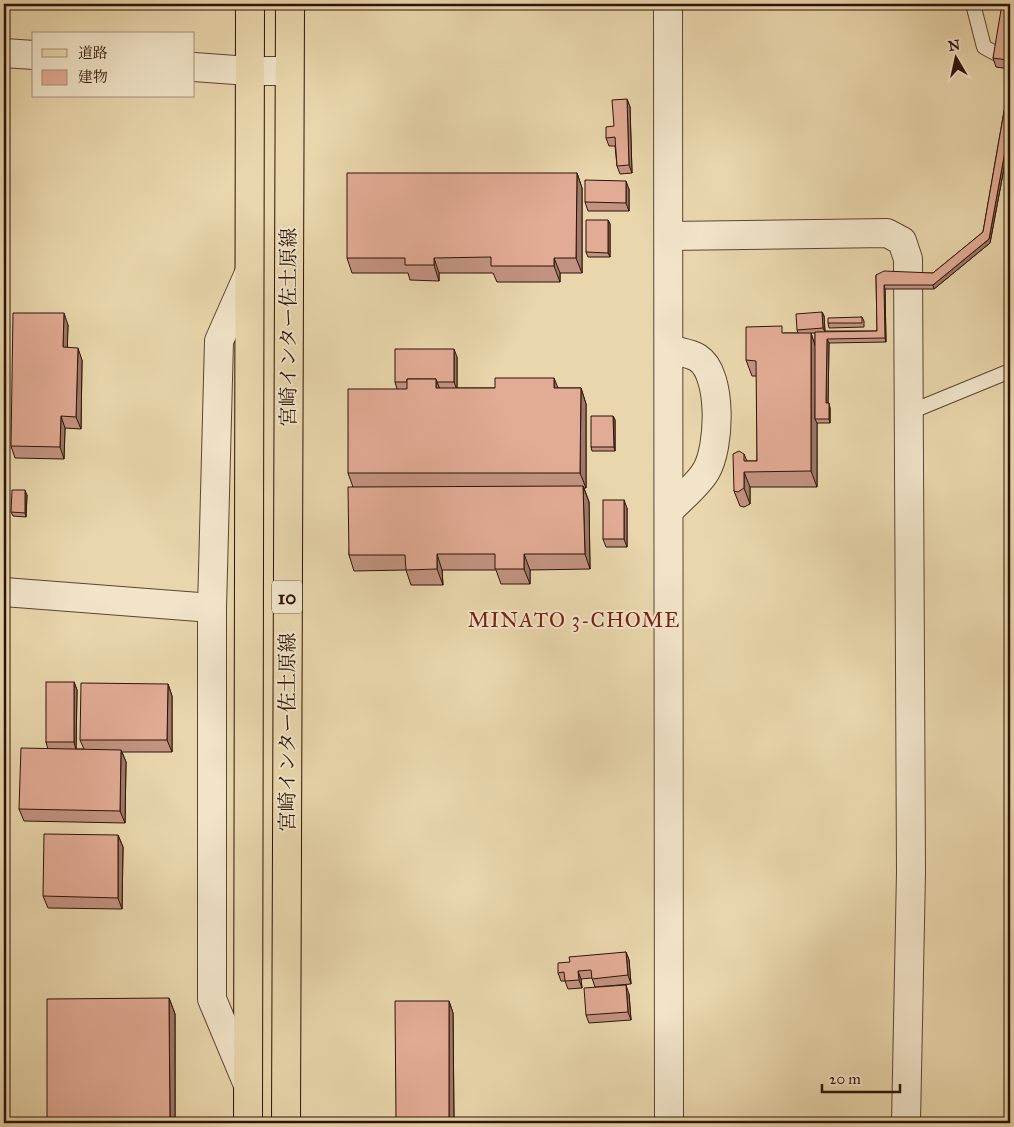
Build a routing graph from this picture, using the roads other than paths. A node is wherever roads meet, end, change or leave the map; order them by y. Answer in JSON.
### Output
{"nodes":[{"id":1,"x":250,"y":4,"type":"edge"},
{"id":2,"x":290,"y":4,"type":"edge"},
{"id":3,"x":668,"y":4,"type":"edge"},
{"id":4,"x":973,"y":4,"type":"edge"},
{"id":5,"x":4,"y":53,"type":"edge"},
{"id":6,"x":32,"y":56,"type":"edge"},
{"id":7,"x":1010,"y":61,"type":"edge"},
{"id":8,"x":195,"y":67,"type":"edge"},
{"id":9,"x":249,"y":71,"type":"junction"},
{"id":10,"x":289,"y":71,"type":"junction"},
{"id":11,"x":669,"y":236,"type":"junction"},
{"id":12,"x":249,"y":274,"type":"junction"},
{"id":13,"x":669,"y":349,"type":"junction"},
{"id":14,"x":1010,"y":371,"type":"edge"},
{"id":15,"x":910,"y":412,"type":"junction"},
{"id":16,"x":670,"y":510,"type":"junction"},
{"id":17,"x":4,"y":592,"type":"edge"},
{"id":18,"x":212,"y":608,"type":"junction"},
{"id":19,"x":248,"y":1086,"type":"junction"},
{"id":20,"x":248,"y":1123,"type":"edge"},
{"id":21,"x":286,"y":1123,"type":"edge"},
{"id":22,"x":669,"y":1123,"type":"edge"},
{"id":23,"x":906,"y":1123,"type":"edge"}],
"edges":[{"from":1,"to":9,"type":"main road","number":"10"},
{"from":2,"to":10,"type":"main road","number":"10"},
{"from":3,"to":11,"type":"street"},
{"from":4,"to":7,"type":"lane"},
{"from":5,"to":6,"type":"street"},
{"from":8,"to":9,"type":"street"},
{"from":9,"to":10,"type":"street"},
{"from":9,"to":12,"type":"main road","name":"宮崎インター佐土原線","number":"10"},
{"from":10,"to":21,"type":"main road","name":"宮崎インター佐土原線","number":"10"},
{"from":11,"to":13,"type":"street"},
{"from":11,"to":15,"type":"street"},
{"from":12,"to":18,"type":"street"},
{"from":12,"to":19,"type":"main road","name":"宮崎インター佐土原線","number":"10"},
{"from":13,"to":16,"type":"street"},
{"from":13,"to":16,"type":"street"},
{"from":14,"to":15,"type":"lane"},
{"from":15,"to":23,"type":"street"},
{"from":16,"to":22,"type":"street"},
{"from":17,"to":18,"type":"street"},
{"from":18,"to":19,"type":"street"},
{"from":19,"to":20,"type":"main road","name":"宮崎インター佐土原線","number":"10"}]}
